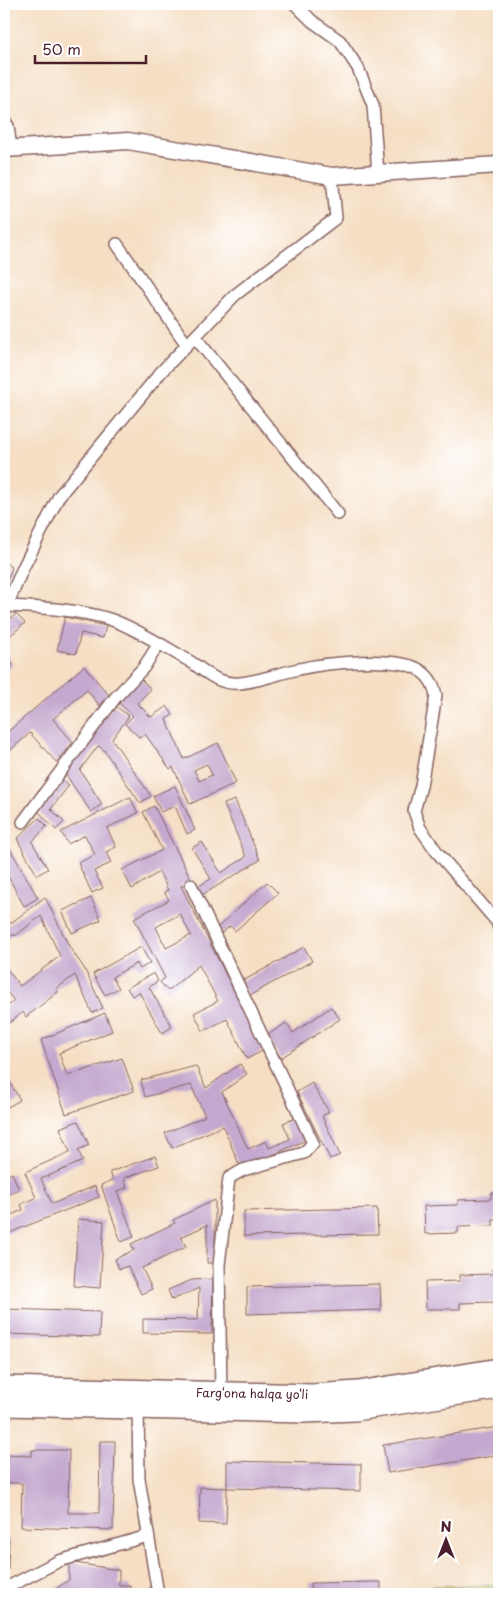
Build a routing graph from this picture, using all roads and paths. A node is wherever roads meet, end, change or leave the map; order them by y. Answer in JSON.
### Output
{"nodes":[{"id":1,"x":295,"y":4,"type":"edge"},
{"id":2,"x":4,"y":120,"type":"edge"},
{"id":3,"x":8,"y":149,"type":"edge"},
{"id":4,"x":499,"y":165,"type":"edge"},
{"id":5,"x":378,"y":174,"type":"junction"},
{"id":6,"x":332,"y":176,"type":"junction"},
{"id":7,"x":117,"y":244,"type":"dead end"},
{"id":8,"x":191,"y":341,"type":"junction"},
{"id":9,"x":338,"y":514,"type":"dead end"},
{"id":10,"x":6,"y":610,"type":"edge"},
{"id":11,"x":158,"y":645,"type":"junction"},
{"id":12,"x":23,"y":822,"type":"dead end"},
{"id":13,"x":191,"y":886,"type":"dead end"},
{"id":14,"x":499,"y":928,"type":"edge"},
{"id":15,"x":499,"y":1369,"type":"edge"},
{"id":16,"x":4,"y":1387,"type":"edge"},
{"id":17,"x":499,"y":1388,"type":"edge"},
{"id":18,"x":221,"y":1393,"type":"junction"},
{"id":19,"x":138,"y":1400,"type":"junction"},
{"id":20,"x":4,"y":1405,"type":"edge"},
{"id":21,"x":148,"y":1536,"type":"junction"},
{"id":22,"x":4,"y":1589,"type":"edge"},
{"id":23,"x":158,"y":1594,"type":"edge"}],
"edges":[{"from":1,"to":5,"type":"street"},
{"from":2,"to":3,"type":"street"},
{"from":3,"to":6,"type":"street"},
{"from":4,"to":5,"type":"street"},
{"from":5,"to":6,"type":"street"},
{"from":6,"to":8,"type":"street"},
{"from":7,"to":8,"type":"street"},
{"from":8,"to":9,"type":"street"},
{"from":8,"to":10,"type":"street"},
{"from":10,"to":11,"type":"street"},
{"from":11,"to":12,"type":"street"},
{"from":11,"to":14,"type":"street"},
{"from":13,"to":18,"type":"street"},
{"from":15,"to":18,"type":"highway","name":"Farg‘ona halqa yo‘li"},
{"from":16,"to":19,"type":"highway","name":"Farg‘ona halqa yo‘li"},
{"from":17,"to":19,"type":"highway","name":"Farg‘ona halqa yo‘li"},
{"from":18,"to":19,"type":"highway","name":"Farg‘ona halqa yo‘li"},
{"from":19,"to":20,"type":"highway","name":"Farg‘ona halqa yo‘li"},
{"from":19,"to":21,"type":"street"},
{"from":21,"to":22,"type":"street"},
{"from":21,"to":23,"type":"street"}]}
